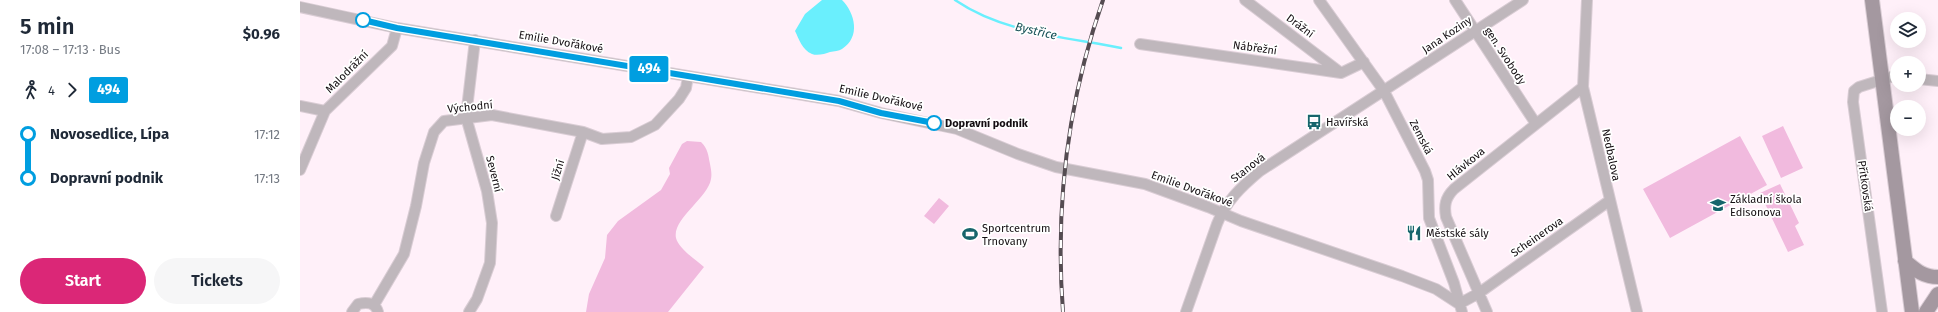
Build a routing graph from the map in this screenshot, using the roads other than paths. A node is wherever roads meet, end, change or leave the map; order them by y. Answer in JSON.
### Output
{"nodes":[{"id":1,"x":1245,"y":0,"type":"edge"},
{"id":2,"x":1319,"y":0,"type":"edge"},
{"id":3,"x":1455,"y":0,"type":"edge"},
{"id":4,"x":1523,"y":0,"type":"edge"},
{"id":5,"x":1587,"y":0,"type":"edge"},
{"id":6,"x":1872,"y":0,"type":"edge"},
{"id":7,"x":300,"y":7,"type":"edge"},
{"id":8,"x":397,"y":28,"type":"junction"},
{"id":9,"x":1475,"y":31,"type":"junction"},
{"id":10,"x":475,"y":40,"type":"junction"},
{"id":11,"x":1140,"y":44,"type":"dead end"},
{"id":12,"x":1364,"y":62,"type":"junction"},
{"id":13,"x":1341,"y":73,"type":"junction"},
{"id":14,"x":688,"y":76,"type":"junction"},
{"id":15,"x":1890,"y":76,"type":"edge"},
{"id":16,"x":1883,"y":78,"type":"junction"},
{"id":17,"x":1926,"y":80,"type":"edge"},
{"id":18,"x":1938,"y":81,"type":"edge"},
{"id":19,"x":1583,"y":87,"type":"junction"},
{"id":20,"x":1384,"y":90,"type":"junction"},
{"id":21,"x":300,"y":106,"type":"edge"},
{"id":22,"x":325,"y":111,"type":"junction"},
{"id":23,"x":466,"y":117,"type":"junction"},
{"id":24,"x":1536,"y":124,"type":"junction"},
{"id":25,"x":583,"y":132,"type":"junction"},
{"id":26,"x":300,"y":170,"type":"edge"},
{"id":27,"x":1609,"y":201,"type":"junction"},
{"id":28,"x":1222,"y":212,"type":"junction"},
{"id":29,"x":556,"y":216,"type":"dead end"},
{"id":30,"x":1905,"y":261,"type":"junction"},
{"id":31,"x":1938,"y":277,"type":"edge"},
{"id":32,"x":1479,"y":293,"type":"junction"},
{"id":33,"x":1938,"y":294,"type":"edge"},
{"id":34,"x":1460,"y":308,"type":"edge"},
{"id":35,"x":376,"y":309,"type":"edge"},
{"id":36,"x":352,"y":312,"type":"edge"},
{"id":37,"x":470,"y":312,"type":"edge"},
{"id":38,"x":1186,"y":312,"type":"edge"},
{"id":39,"x":1487,"y":312,"type":"edge"},
{"id":40,"x":1637,"y":312,"type":"edge"},
{"id":41,"x":1882,"y":312,"type":"edge"},
{"id":42,"x":1912,"y":312,"type":"edge"},
{"id":43,"x":1926,"y":312,"type":"edge"}],
"edges":[{"from":1,"to":13,"type":"street","name":"Drážní"},
{"from":2,"to":12,"type":"street","name":"Zemská"},
{"from":3,"to":9,"type":"street","name":"gen. Svobody"},
{"from":4,"to":9,"type":"street","name":"Jana Koziny"},
{"from":5,"to":19,"type":"street","name":"Nedbalova"},
{"from":6,"to":16,"type":"street"},
{"from":7,"to":8,"type":"street","name":"Emilie Dvořákové"},
{"from":8,"to":10,"type":"street","name":"Emilie Dvořákové"},
{"from":8,"to":22,"type":"street","name":"Malodrážní"},
{"from":9,"to":20,"type":"street","name":"Jana Koziny"},
{"from":9,"to":24,"type":"street","name":"gen. Svobody"},
{"from":10,"to":14,"type":"street","name":"Emilie Dvořákové"},
{"from":10,"to":23,"type":"street","name":"Severní"},
{"from":11,"to":13,"type":"street","name":"Nábřežní"},
{"from":12,"to":13,"type":"street"},
{"from":12,"to":20,"type":"street","name":"Zemská"},
{"from":14,"to":25,"type":"street","name":"Východní"},
{"from":14,"to":28,"type":"street","name":"Emilie Dvořákové"},
{"from":15,"to":16,"type":"street"},
{"from":16,"to":30,"type":"street"},
{"from":16,"to":41,"type":"street","name":"Přítkovská"},
{"from":17,"to":18,"type":"street"},
{"from":19,"to":24,"type":"street","name":"Hlávkova"},
{"from":19,"to":27,"type":"street","name":"Nedbalova"},
{"from":20,"to":28,"type":"street","name":"Stanová"},
{"from":20,"to":34,"type":"street","name":"Zemská"},
{"from":21,"to":22,"type":"street"},
{"from":22,"to":26,"type":"street"},
{"from":23,"to":25,"type":"street","name":"Východní"},
{"from":23,"to":35,"type":"street","name":"Východní"},
{"from":23,"to":37,"type":"street","name":"Severní"},
{"from":24,"to":32,"type":"street","name":"Hlávkova"},
{"from":25,"to":29,"type":"street","name":"Jižní"},
{"from":27,"to":32,"type":"street","name":"Scheinerova"},
{"from":27,"to":40,"type":"street","name":"Nedbalova"},
{"from":28,"to":34,"type":"street","name":"Emilie Dvořákové"},
{"from":28,"to":38,"type":"street","name":"Stanová"},
{"from":30,"to":31,"type":"street"},
{"from":30,"to":42,"type":"street"},
{"from":32,"to":34,"type":"street","name":"Scheinerova"},
{"from":32,"to":39,"type":"street","name":"Hlávkova"},
{"from":33,"to":43,"type":"street"},
{"from":35,"to":36,"type":"street","name":"Východní"}]}
